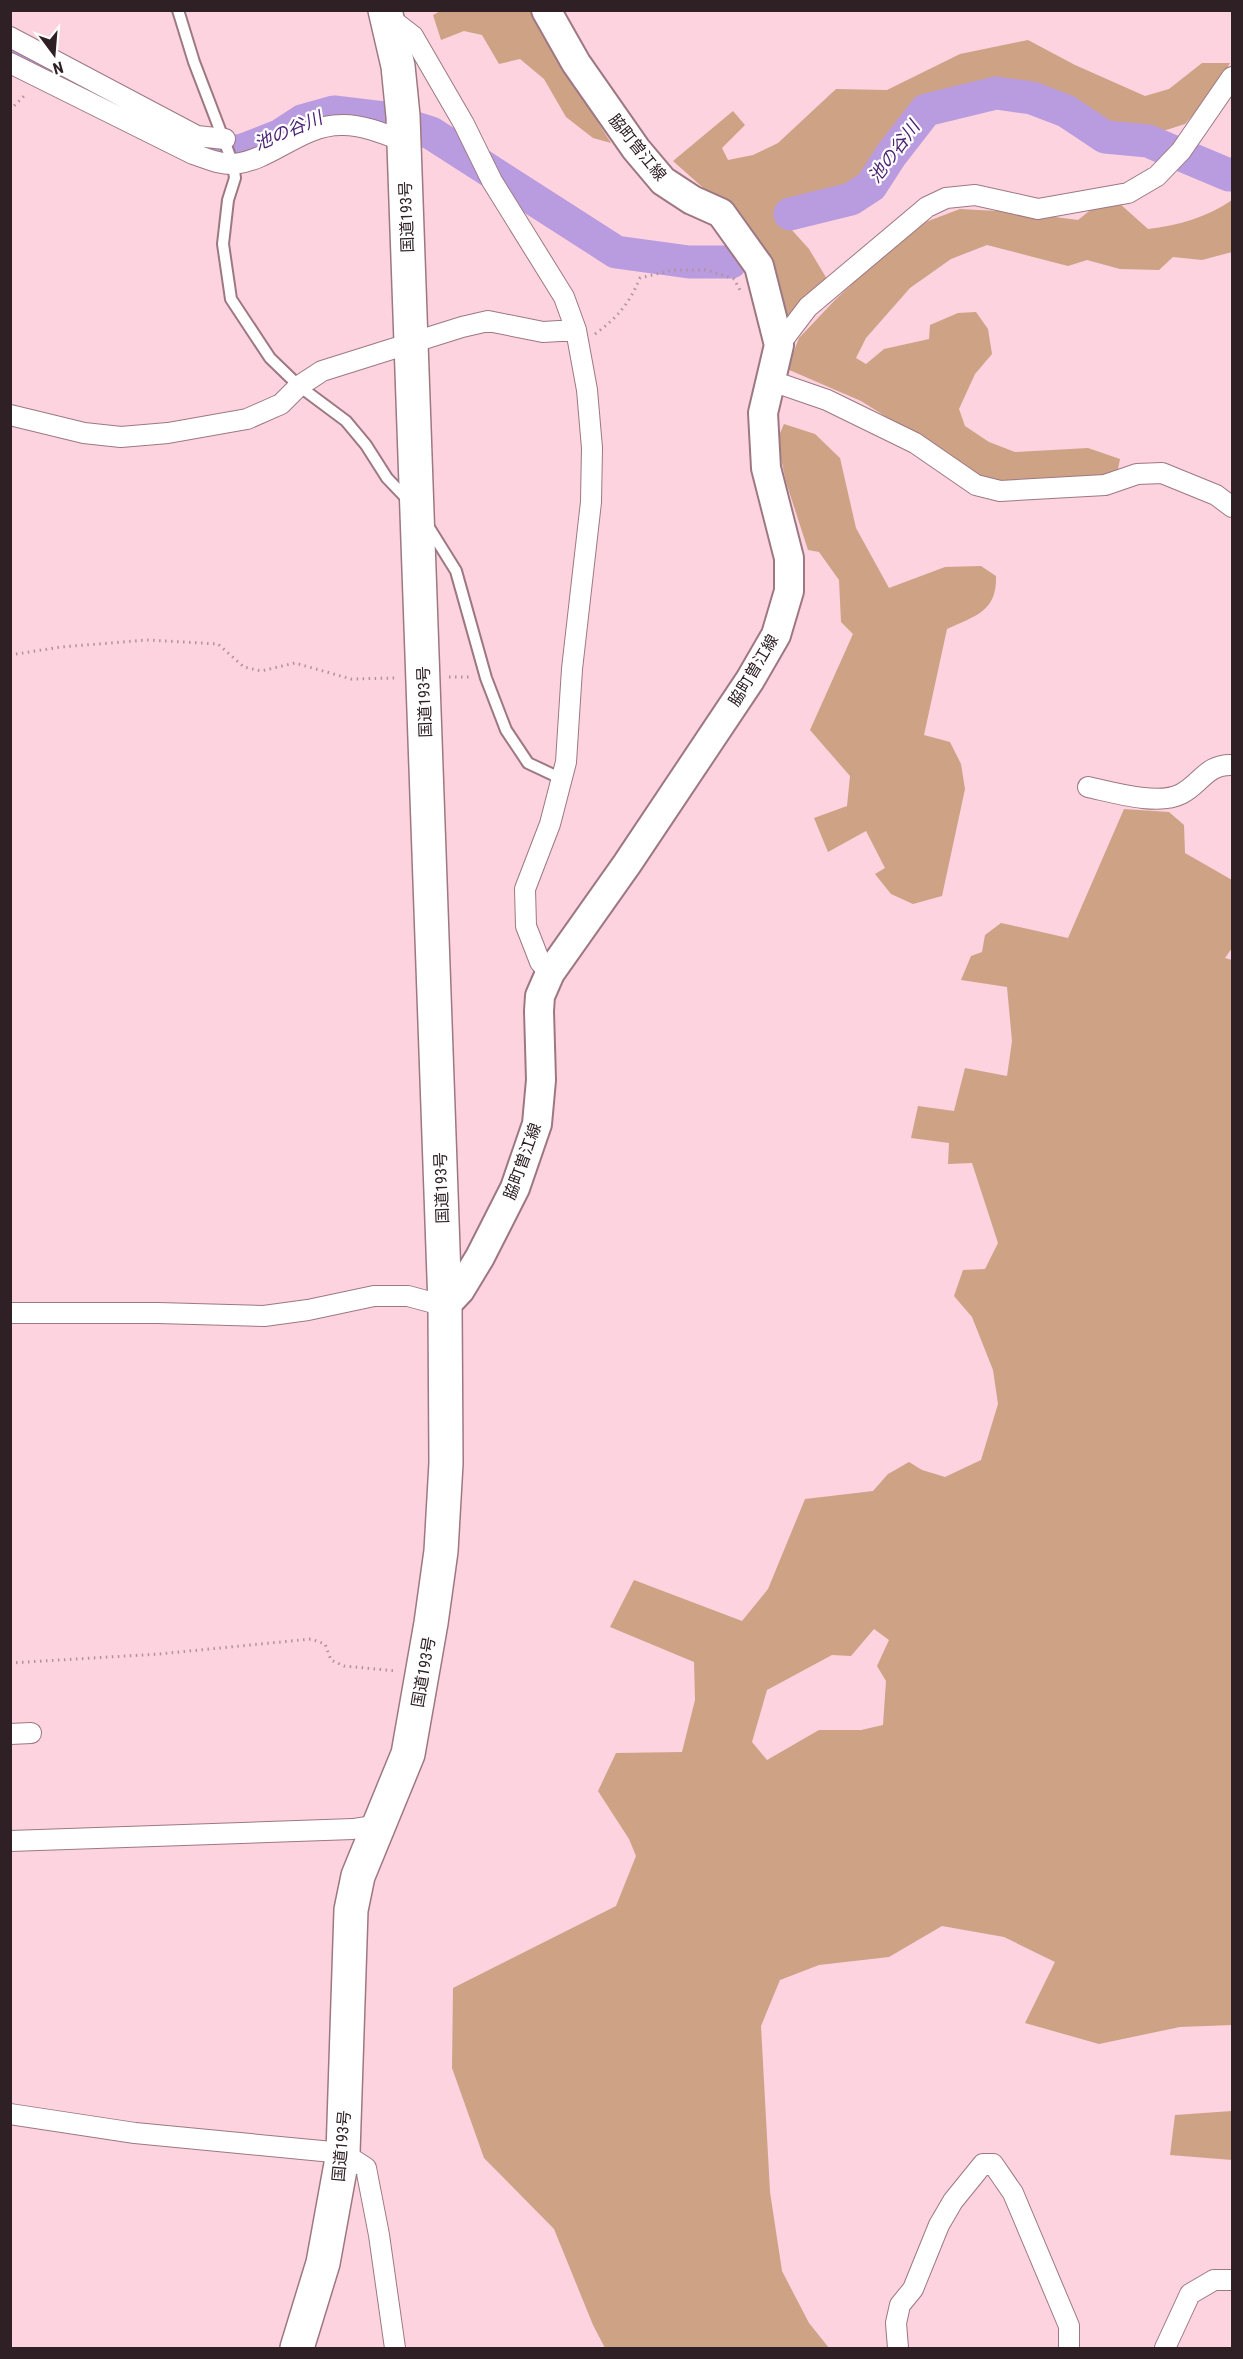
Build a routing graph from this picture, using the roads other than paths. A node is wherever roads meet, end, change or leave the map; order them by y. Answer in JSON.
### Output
{"nodes":[{"id":1,"x":178,"y":10,"type":"edge"},
{"id":2,"x":546,"y":10,"type":"edge"},
{"id":3,"x":386,"y":13,"type":"edge"},
{"id":4,"x":10,"y":37,"type":"edge"},
{"id":5,"x":10,"y":63,"type":"edge"},
{"id":6,"x":1233,"y":77,"type":"edge"},
{"id":7,"x":403,"y":130,"type":"junction"},
{"id":8,"x":229,"y":151,"type":"junction"},
{"id":9,"x":577,"y":338,"type":"junction"},
{"id":10,"x":410,"y":342,"type":"junction"},
{"id":11,"x":779,"y":345,"type":"junction"},
{"id":12,"x":769,"y":380,"type":"junction"},
{"id":13,"x":299,"y":386,"type":"junction"},
{"id":14,"x":10,"y":415,"type":"edge"},
{"id":15,"x":1233,"y":507,"type":"edge"},
{"id":16,"x":417,"y":508,"type":"junction"},
{"id":17,"x":1233,"y":765,"type":"edge"},
{"id":18,"x":562,"y":779,"type":"junction"},
{"id":19,"x":1088,"y":787,"type":"dead end"},
{"id":20,"x":550,"y":973,"type":"junction"},
{"id":21,"x":445,"y":1306,"type":"junction"},
{"id":22,"x":10,"y":1313,"type":"edge"},
{"id":23,"x":31,"y":1733,"type":"dead end"},
{"id":24,"x":10,"y":1734,"type":"edge"},
{"id":25,"x":378,"y":1826,"type":"junction"},
{"id":26,"x":10,"y":1841,"type":"edge"},
{"id":27,"x":10,"y":2114,"type":"edge"},
{"id":28,"x":343,"y":2153,"type":"junction"},
{"id":29,"x":1233,"y":2280,"type":"edge"},
{"id":30,"x":297,"y":2349,"type":"edge"},
{"id":31,"x":395,"y":2349,"type":"edge"},
{"id":32,"x":898,"y":2349,"type":"edge"},
{"id":33,"x":1069,"y":2349,"type":"edge"},
{"id":34,"x":1165,"y":2349,"type":"edge"}],
"edges":[{"from":1,"to":8,"type":"lane"},
{"from":2,"to":11,"type":"main road","name":"脇町曽江線"},
{"from":3,"to":7,"type":"highway","name":"国道193号"},
{"from":3,"to":9,"type":"street"},
{"from":4,"to":8,"type":"street"},
{"from":5,"to":8,"type":"street"},
{"from":6,"to":11,"type":"street"},
{"from":7,"to":8,"type":"street"},
{"from":7,"to":10,"type":"highway","name":"国道193号"},
{"from":8,"to":13,"type":"lane"},
{"from":9,"to":10,"type":"street"},
{"from":9,"to":18,"type":"street"},
{"from":10,"to":13,"type":"street"},
{"from":10,"to":16,"type":"highway","name":"国道193号"},
{"from":11,"to":12,"type":"main road","name":"脇町曽江線"},
{"from":12,"to":15,"type":"street"},
{"from":12,"to":20,"type":"main road","name":"脇町曽江線"},
{"from":13,"to":14,"type":"street"},
{"from":13,"to":16,"type":"lane"},
{"from":16,"to":18,"type":"lane"},
{"from":16,"to":21,"type":"highway","name":"国道193号"},
{"from":17,"to":19,"type":"street"},
{"from":18,"to":20,"type":"street"},
{"from":20,"to":21,"type":"main road","name":"脇町曽江線"},
{"from":21,"to":22,"type":"street"},
{"from":21,"to":25,"type":"highway","name":"国道193号"},
{"from":23,"to":24,"type":"street"},
{"from":25,"to":26,"type":"street"},
{"from":25,"to":28,"type":"highway","name":"国道193号"},
{"from":27,"to":28,"type":"street"},
{"from":28,"to":30,"type":"highway","name":"国道193号"},
{"from":28,"to":31,"type":"street"},
{"from":29,"to":34,"type":"street"},
{"from":32,"to":33,"type":"street"}]}
